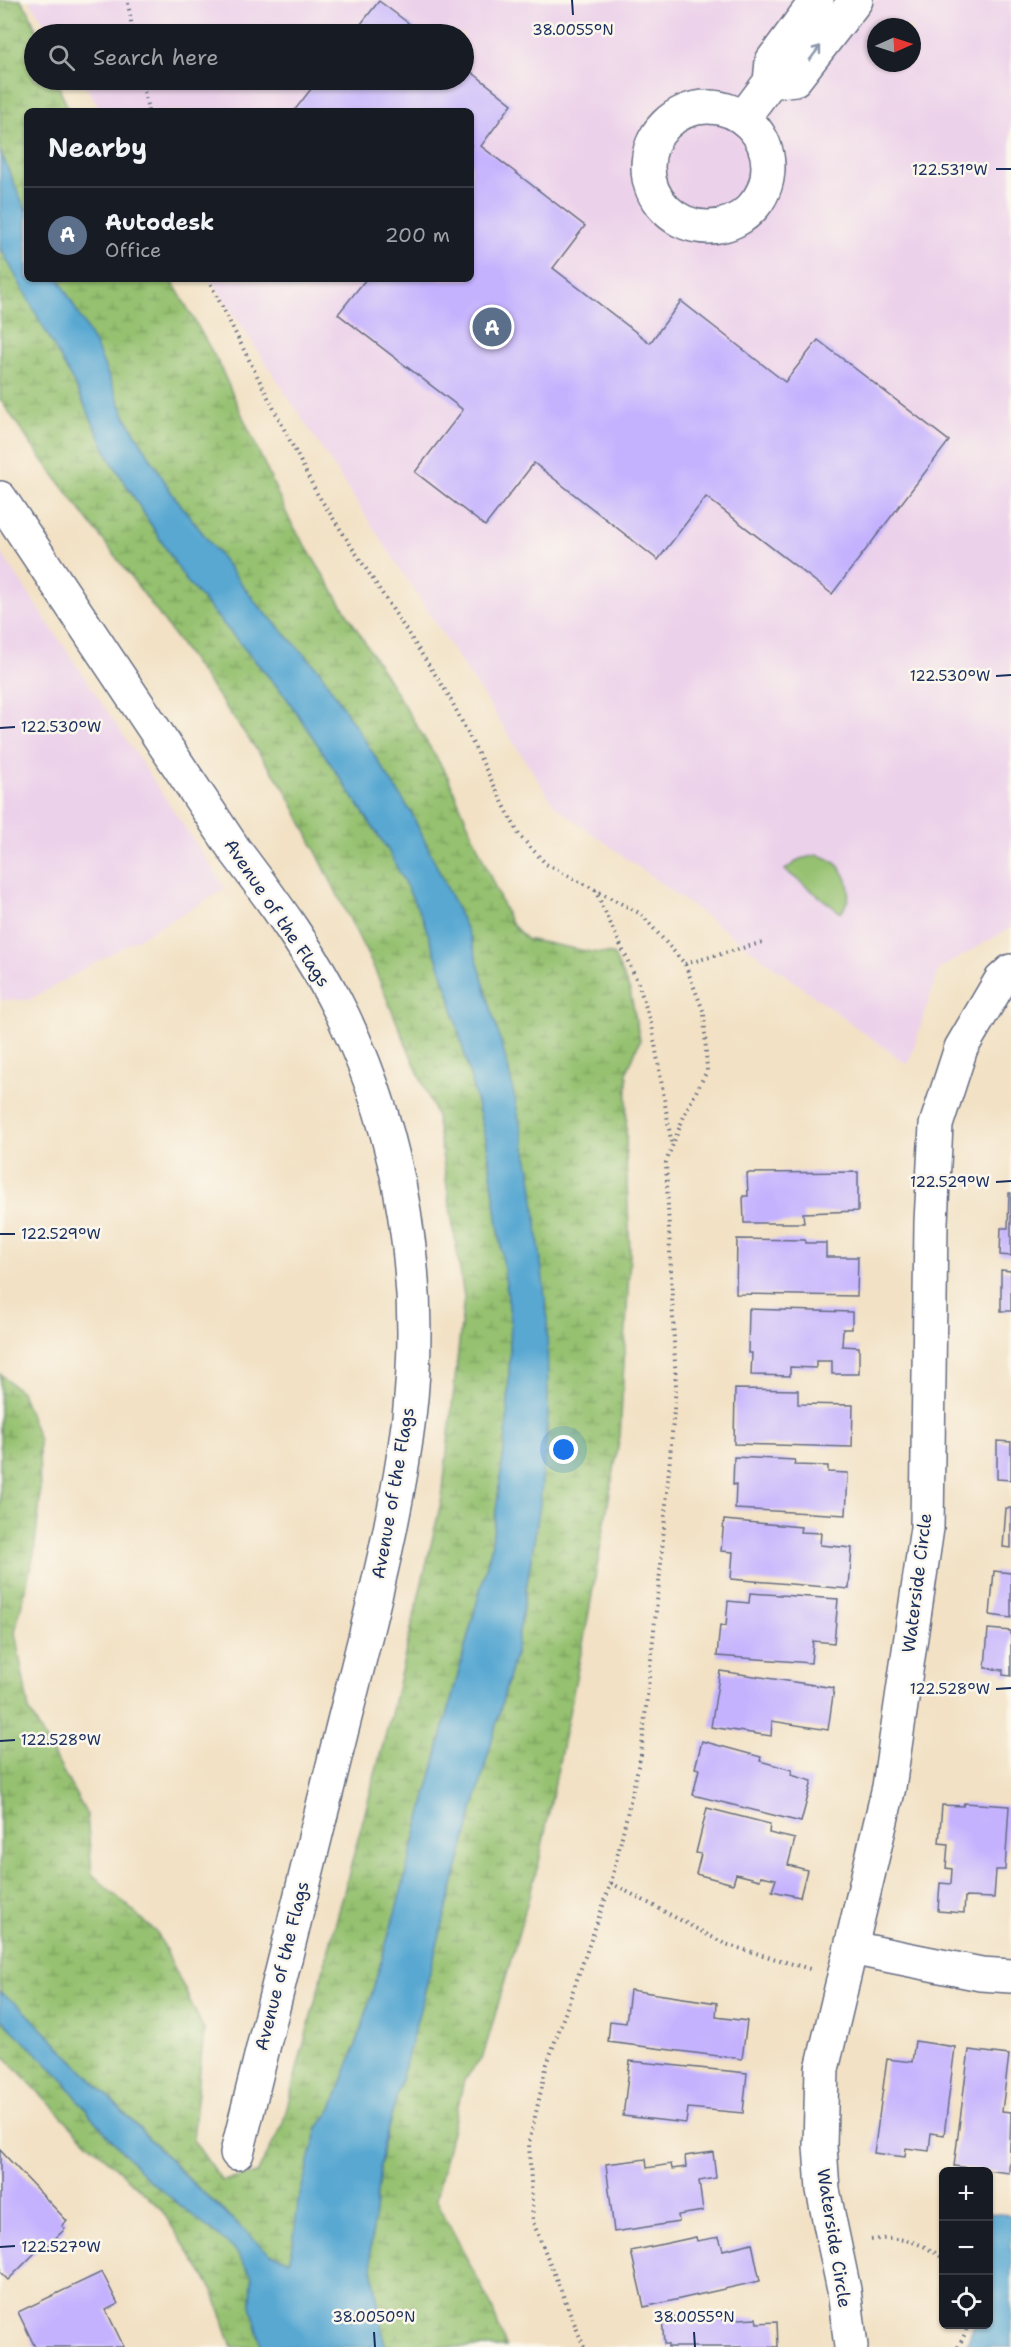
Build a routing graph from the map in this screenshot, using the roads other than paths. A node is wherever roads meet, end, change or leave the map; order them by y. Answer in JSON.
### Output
{"nodes":[{"id":1,"x":817,"y":0,"type":"edge"},
{"id":2,"x":856,"y":0,"type":"edge"},
{"id":3,"x":770,"y":82,"type":"junction"},
{"id":4,"x":743,"y":118,"type":"dead end"},
{"id":5,"x":0,"y":498,"type":"edge"},
{"id":6,"x":1011,"y":971,"type":"edge"},
{"id":7,"x":847,"y":1963,"type":"junction"},
{"id":8,"x":1011,"y":1976,"type":"edge"},
{"id":9,"x":237,"y":2153,"type":"dead end"},
{"id":10,"x":851,"y":2347,"type":"edge"}],
"edges":[{"from":1,"to":3,"type":"street"},
{"from":3,"to":2,"type":"street","one_way":true},
{"from":3,"to":4,"type":"street"},
{"from":5,"to":9,"type":"street","name":"Avenue of the Flags"},
{"from":6,"to":7,"type":"street","name":"Waterside Circle"},
{"from":7,"to":8,"type":"street"},
{"from":7,"to":10,"type":"street","name":"Waterside Circle"}]}
